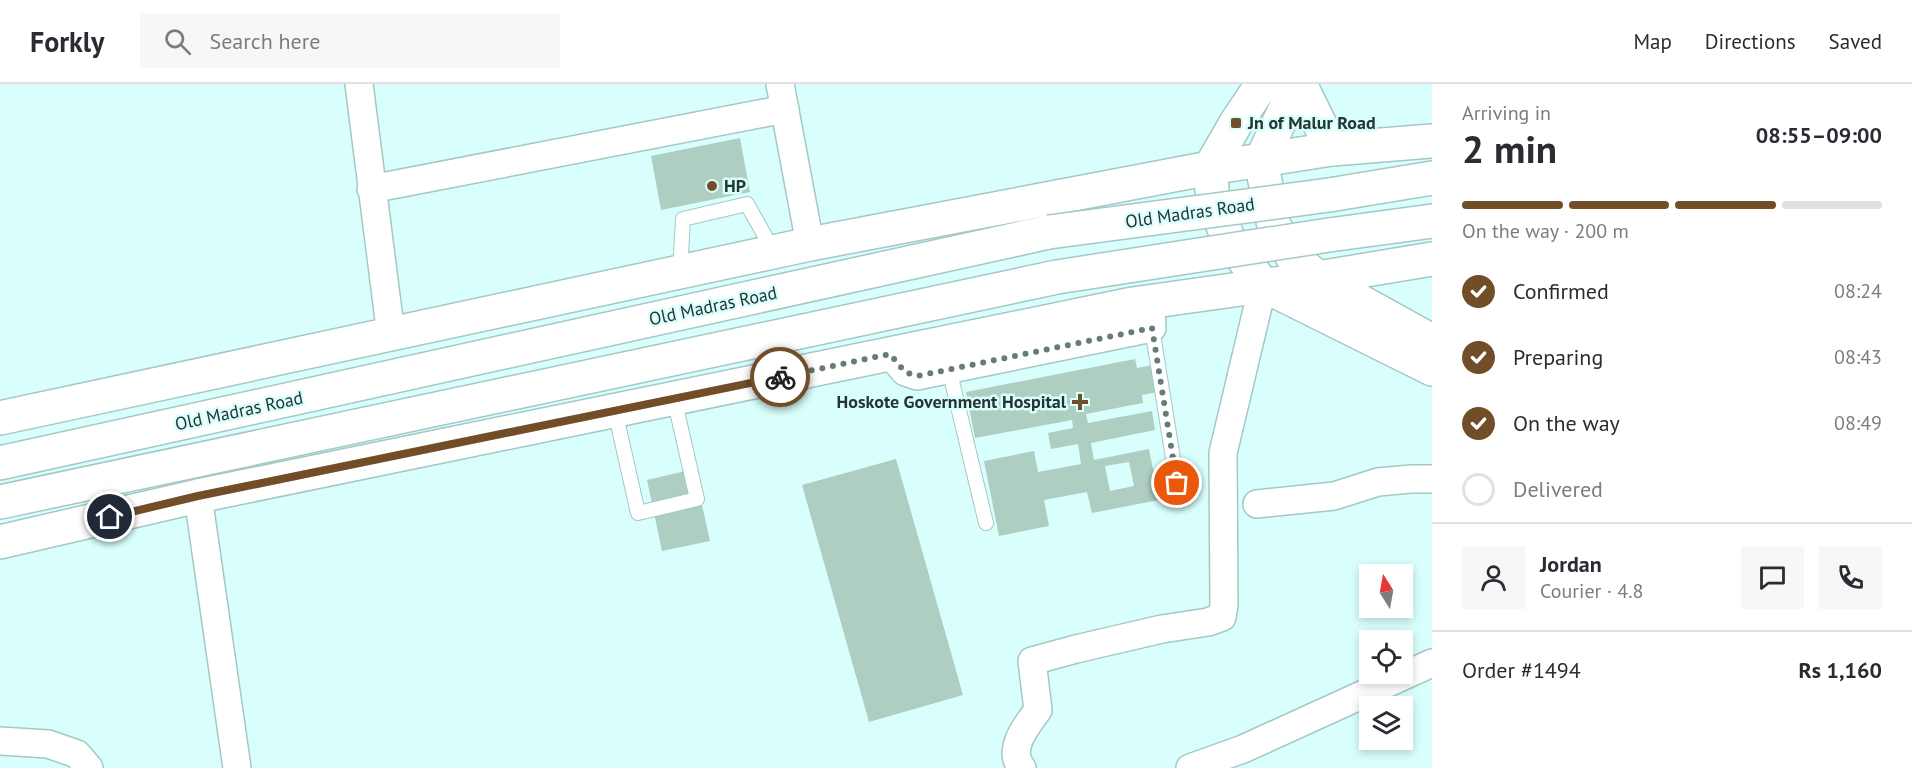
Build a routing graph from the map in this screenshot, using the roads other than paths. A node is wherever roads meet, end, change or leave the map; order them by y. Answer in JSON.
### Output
{"nodes":[{"id":1,"x":359,"y":84,"type":"edge"},
{"id":2,"x":1262,"y":84,"type":"edge"},
{"id":3,"x":1299,"y":84,"type":"edge"},
{"id":4,"x":782,"y":96,"type":"edge"},
{"id":5,"x":1432,"y":141,"type":"edge"},
{"id":6,"x":1332,"y":149,"type":"junction"},
{"id":7,"x":1261,"y":161,"type":"junction"},
{"id":8,"x":1210,"y":168,"type":"junction"},
{"id":9,"x":1432,"y":177,"type":"edge"},
{"id":10,"x":371,"y":189,"type":"junction"},
{"id":11,"x":1432,"y":221,"type":"edge"},
{"id":12,"x":810,"y":244,"type":"junction"},
{"id":13,"x":774,"y":252,"type":"junction"},
{"id":14,"x":1432,"y":259,"type":"edge"},
{"id":15,"x":680,"y":272,"type":"junction"},
{"id":16,"x":1318,"y":278,"type":"junction"},
{"id":17,"x":1263,"y":285,"type":"junction"},
{"id":18,"x":1151,"y":315,"type":"junction"},
{"id":19,"x":1378,"y":327,"type":"junction"},
{"id":20,"x":391,"y":335,"type":"junction"},
{"id":21,"x":1432,"y":340,"type":"edge"},
{"id":22,"x":890,"y":354,"type":"junction"},
{"id":23,"x":949,"y":369,"type":"junction"},
{"id":24,"x":1432,"y":369,"type":"edge"},
{"id":25,"x":674,"y":398,"type":"junction"},
{"id":26,"x":615,"y":411,"type":"junction"},
{"id":27,"x":0,"y":418,"type":"edge"},
{"id":28,"x":0,"y":463,"type":"edge"},
{"id":29,"x":1432,"y":479,"type":"edge"},
{"id":30,"x":1177,"y":483,"type":"dead end"},
{"id":31,"x":198,"y":496,"type":"junction"},
{"id":32,"x":0,"y":502,"type":"edge"},
{"id":33,"x":1257,"y":504,"type":"dead end"},
{"id":34,"x":986,"y":523,"type":"dead end"},
{"id":35,"x":0,"y":542,"type":"edge"},
{"id":36,"x":1432,"y":663,"type":"edge"},
{"id":37,"x":0,"y":741,"type":"edge"},
{"id":38,"x":89,"y":768,"type":"edge"},
{"id":39,"x":237,"y":768,"type":"edge"},
{"id":40,"x":1022,"y":768,"type":"edge"},
{"id":41,"x":1190,"y":768,"type":"edge"}],
"edges":[{"from":1,"to":10,"type":"street"},
{"from":2,"to":8,"type":"main road"},
{"from":3,"to":6,"type":"main road"},
{"from":3,"to":7,"type":"main road"},
{"from":4,"to":10,"type":"street"},
{"from":4,"to":12,"type":"street"},
{"from":5,"to":6,"type":"main road"},
{"from":6,"to":7,"type":"main road"},
{"from":7,"to":8,"type":"main road"},
{"from":7,"to":16,"type":"main road"},
{"from":8,"to":12,"type":"main road"},
{"from":8,"to":17,"type":"main road"},
{"from":9,"to":28,"type":"main road","name":"Old Madras Road","bridge":true},
{"from":10,"to":20,"type":"street"},
{"from":11,"to":32,"type":"main road","bridge":true},
{"from":12,"to":13,"type":"main road"},
{"from":13,"to":15,"type":"main road"},
{"from":13,"to":15,"type":"lane"},
{"from":14,"to":16,"type":"main road"},
{"from":15,"to":20,"type":"main road"},
{"from":16,"to":17,"type":"main road"},
{"from":16,"to":19,"type":"main road"},
{"from":17,"to":18,"type":"main road"},
{"from":17,"to":19,"type":"main road"},
{"from":17,"to":40,"type":"street"},
{"from":18,"to":22,"type":"main road"},
{"from":18,"to":23,"type":"street"},
{"from":18,"to":30,"type":"lane"},
{"from":19,"to":21,"type":"main road"},
{"from":19,"to":24,"type":"main road"},
{"from":20,"to":27,"type":"main road"},
{"from":22,"to":23,"type":"street"},
{"from":22,"to":25,"type":"main road"},
{"from":23,"to":34,"type":"lane"},
{"from":25,"to":26,"type":"main road"},
{"from":25,"to":26,"type":"lane"},
{"from":26,"to":31,"type":"main road"},
{"from":29,"to":33,"type":"street"},
{"from":31,"to":35,"type":"main road"},
{"from":31,"to":39,"type":"street"},
{"from":36,"to":41,"type":"street"},
{"from":37,"to":38,"type":"street"}]}
